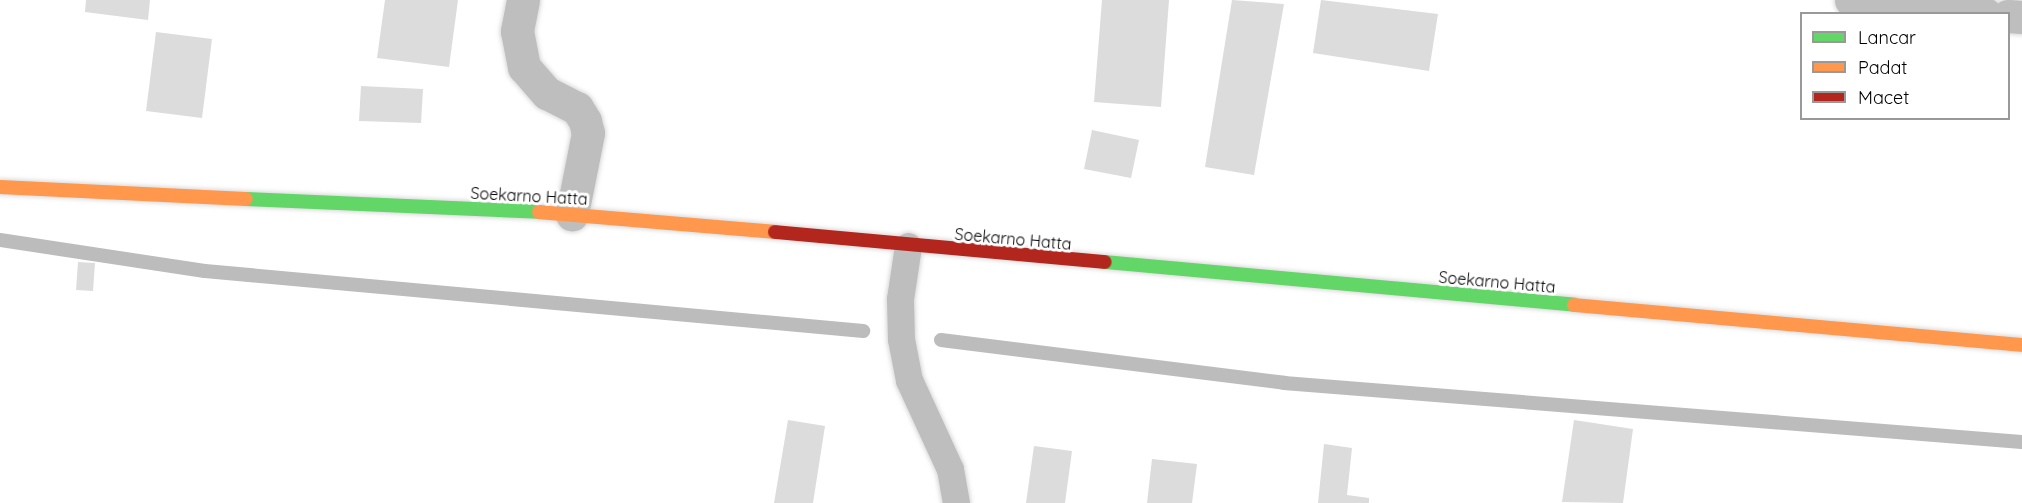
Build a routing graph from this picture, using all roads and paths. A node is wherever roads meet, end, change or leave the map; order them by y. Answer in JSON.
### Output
{"nodes":[{"id":1,"x":523,"y":0,"type":"edge"},
{"id":2,"x":1851,"y":0,"type":"edge"},
{"id":3,"x":1945,"y":5,"type":"edge"},
{"id":4,"x":1976,"y":12,"type":"edge"},
{"id":5,"x":0,"y":187,"type":"edge"},
{"id":6,"x":572,"y":214,"type":"junction"},
{"id":7,"x":908,"y":246,"type":"junction"},
{"id":8,"x":2022,"y":345,"type":"edge"},
{"id":9,"x":956,"y":503,"type":"edge"}],
"edges":[{"from":1,"to":6,"type":"street"},
{"from":2,"to":3,"type":"street"},
{"from":3,"to":4,"type":"street"},
{"from":5,"to":6,"type":"main road","name":"Soekarno Hatta"},
{"from":6,"to":7,"type":"main road","name":"Soekarno Hatta"},
{"from":7,"to":8,"type":"main road","name":"Soekarno Hatta"},
{"from":7,"to":9,"type":"lane"}]}
